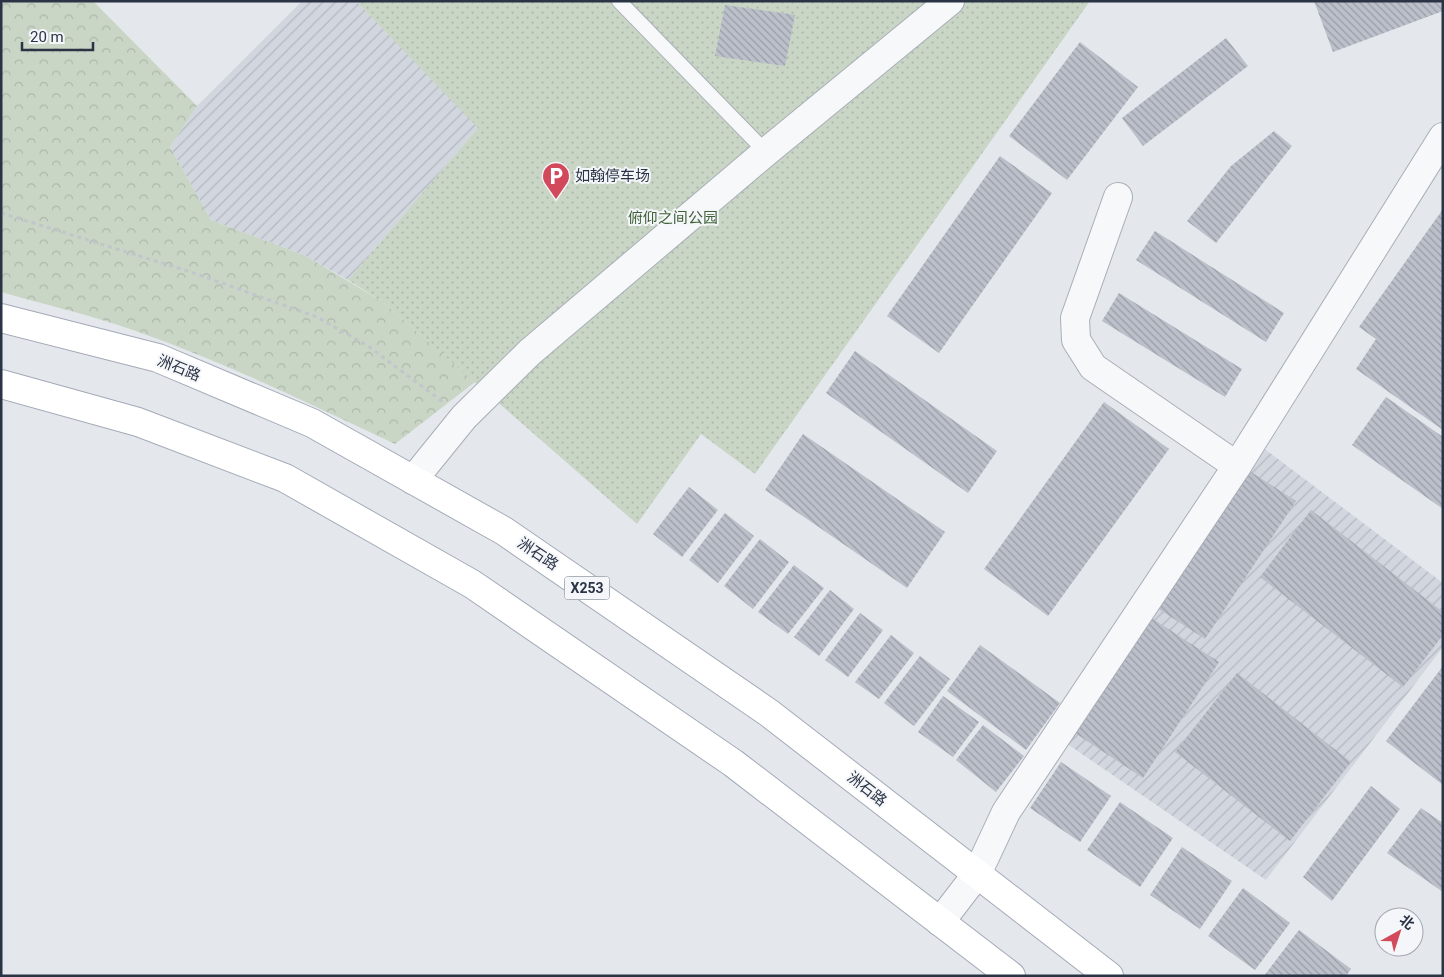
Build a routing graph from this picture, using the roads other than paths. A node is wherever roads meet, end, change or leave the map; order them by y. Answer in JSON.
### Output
{"nodes":[{"id":1,"x":619,"y":1,"type":"edge"},
{"id":2,"x":950,"y":1,"type":"edge"},
{"id":3,"x":1443,"y":137,"type":"edge"},
{"id":4,"x":766,"y":152,"type":"junction"},
{"id":5,"x":1118,"y":197,"type":"dead end"},
{"id":6,"x":1,"y":318,"type":"edge"},
{"id":7,"x":1,"y":384,"type":"edge"},
{"id":8,"x":1237,"y":466,"type":"junction"},
{"id":9,"x":413,"y":480,"type":"junction"},
{"id":10,"x":977,"y":874,"type":"junction"},
{"id":11,"x":940,"y":922,"type":"junction"},
{"id":12,"x":1011,"y":976,"type":"edge"},
{"id":13,"x":1109,"y":976,"type":"edge"}],
"edges":[{"from":1,"to":4,"type":"lane"},
{"from":2,"to":4,"type":"street"},
{"from":3,"to":8,"type":"street"},
{"from":4,"to":9,"type":"street"},
{"from":5,"to":8,"type":"street"},
{"from":6,"to":9,"type":"main road","name":"洲石路","number":"X253"},
{"from":7,"to":11,"type":"main road"},
{"from":8,"to":10,"type":"street"},
{"from":9,"to":10,"type":"main road","name":"洲石路","number":"X253"},
{"from":10,"to":11,"type":"street"},
{"from":10,"to":13,"type":"main road","name":"洲石路","number":"X253"},
{"from":11,"to":12,"type":"main road"}]}
